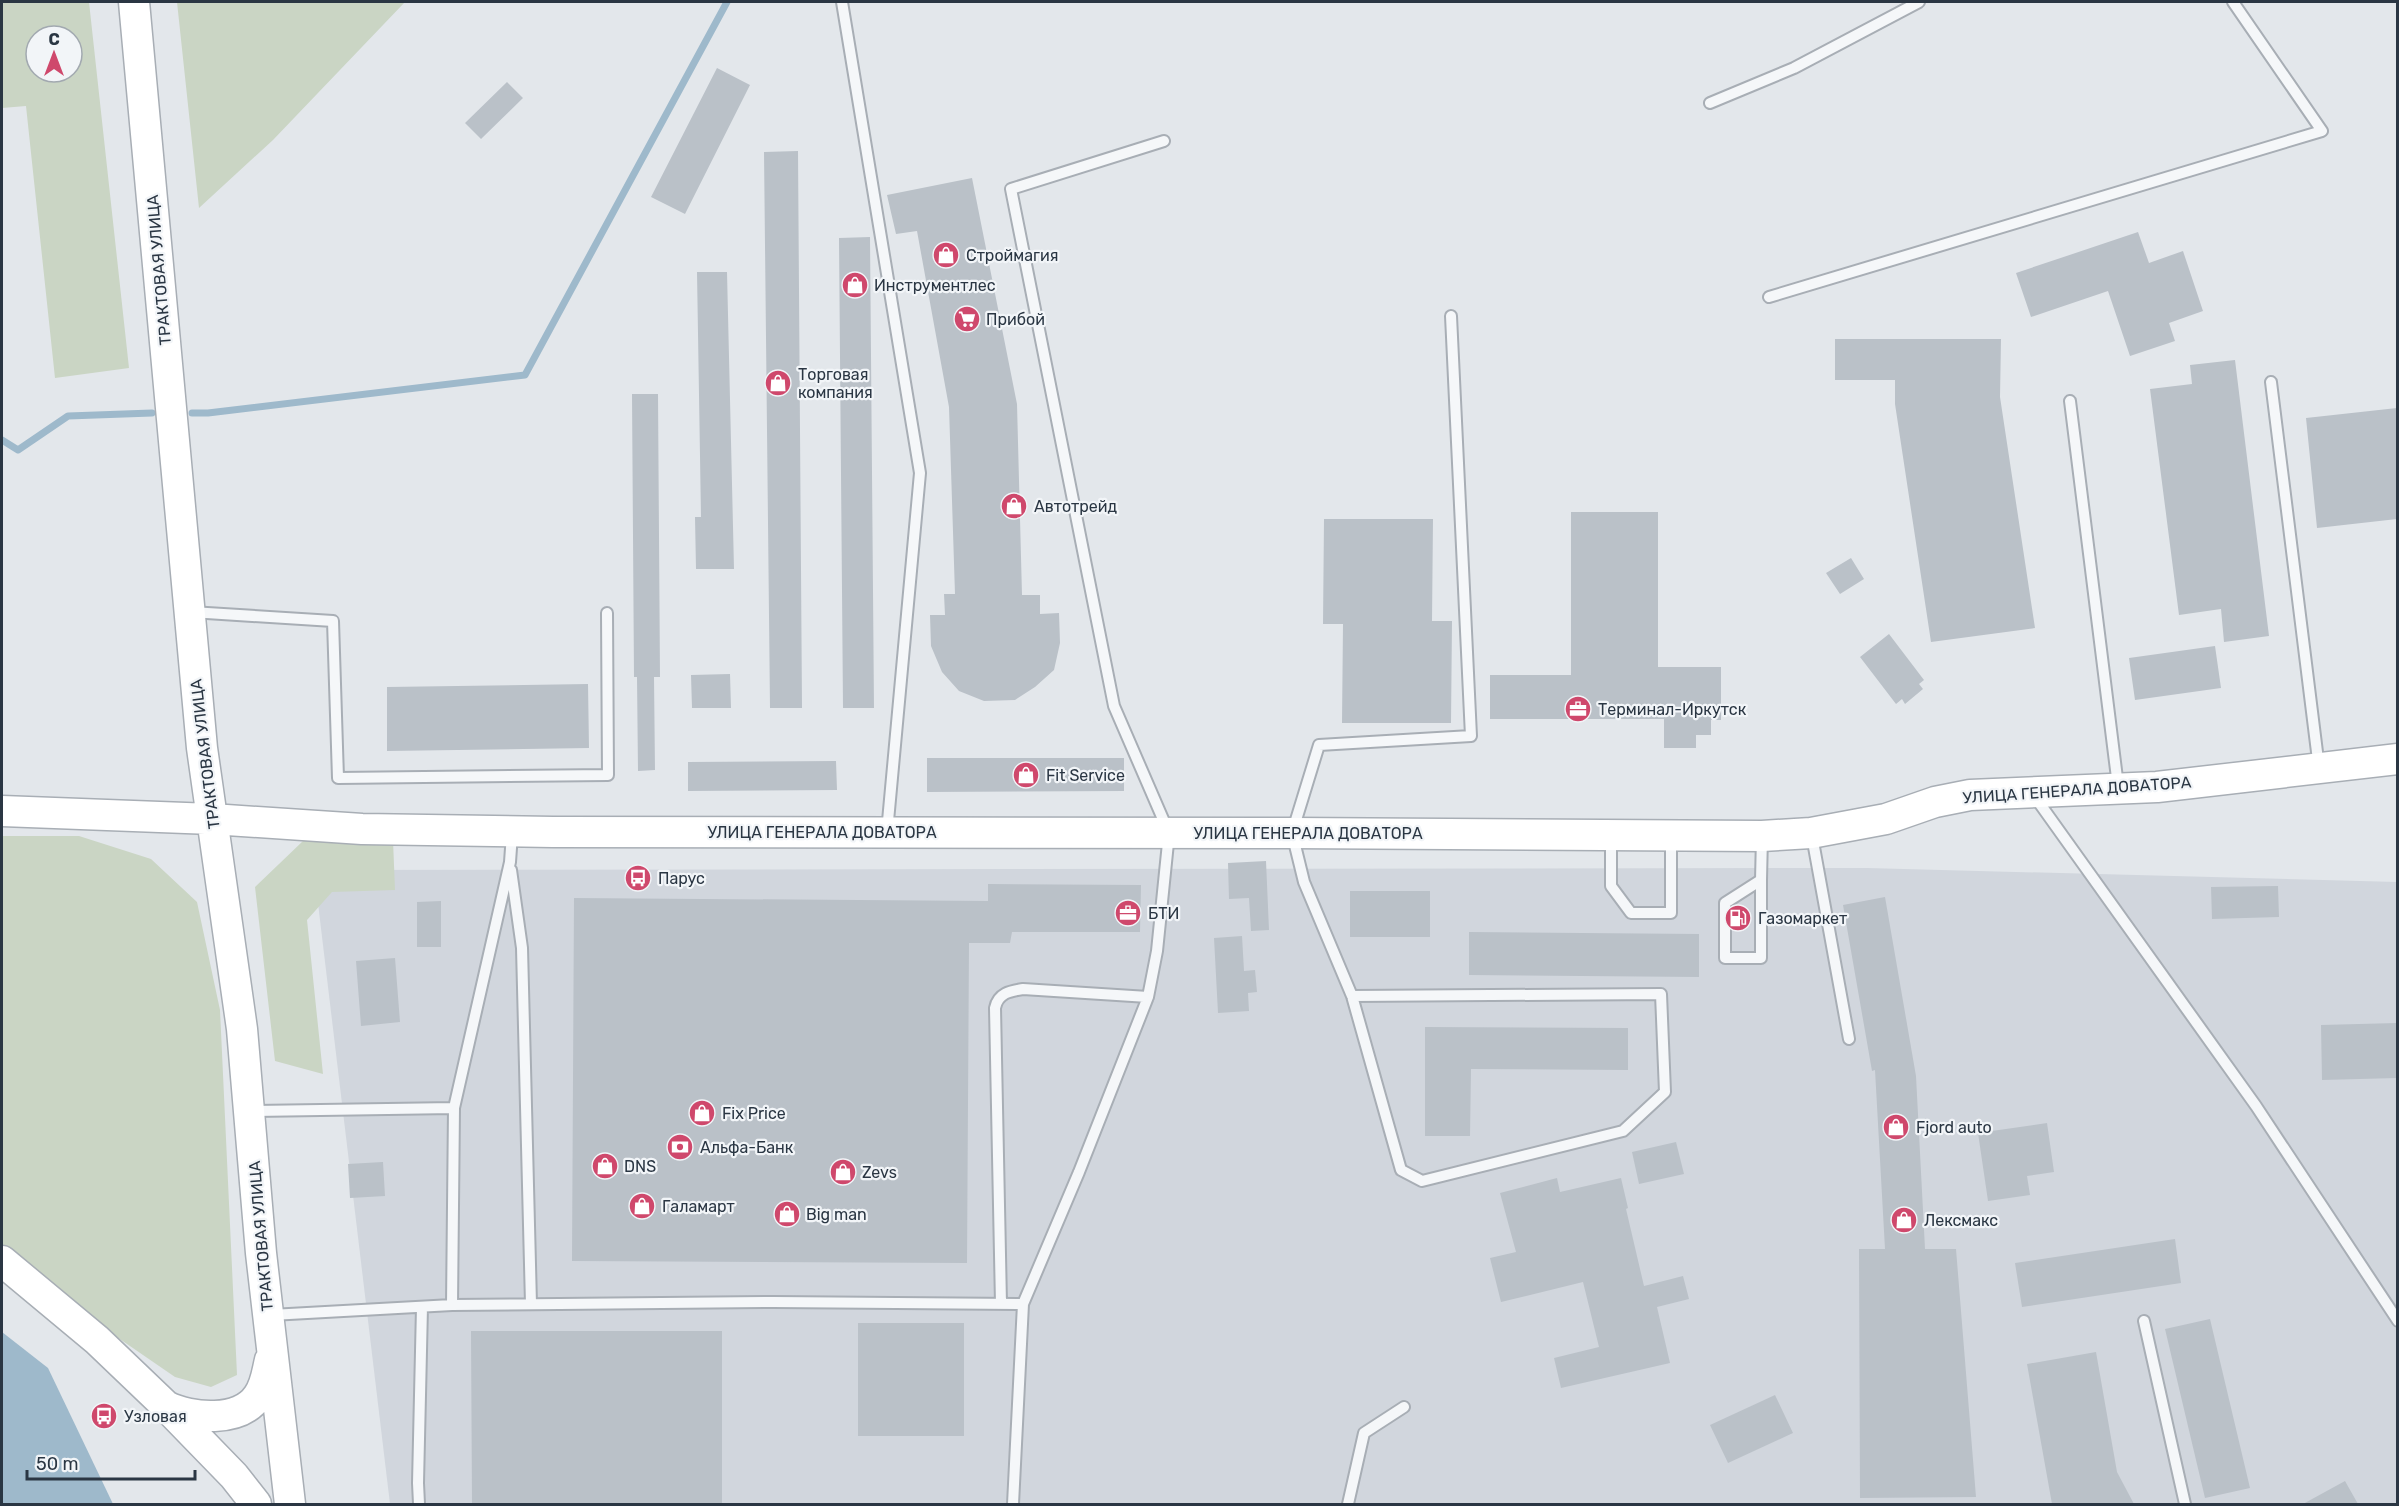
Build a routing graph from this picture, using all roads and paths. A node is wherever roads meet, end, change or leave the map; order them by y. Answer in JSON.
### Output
{"nodes":[{"id":1,"x":134,"y":2,"type":"edge"},
{"id":2,"x":842,"y":2,"type":"edge"},
{"id":3,"x":1919,"y":2,"type":"edge"},
{"id":4,"x":2233,"y":2,"type":"edge"},
{"id":5,"x":1710,"y":102,"type":"dead end"},
{"id":6,"x":1164,"y":141,"type":"dead end"},
{"id":7,"x":1769,"y":297,"type":"dead end"},
{"id":8,"x":1451,"y":316,"type":"dead end"},
{"id":9,"x":2271,"y":382,"type":"dead end"},
{"id":10,"x":2070,"y":401,"type":"dead end"},
{"id":11,"x":190,"y":612,"type":"junction"},
{"id":12,"x":607,"y":613,"type":"dead end"},
{"id":13,"x":2397,"y":759,"type":"edge"},
{"id":14,"x":2319,"y":768,"type":"junction"},
{"id":15,"x":2119,"y":789,"type":"junction"},
{"id":16,"x":2031,"y":792,"type":"junction"},
{"id":17,"x":2,"y":811,"type":"edge"},
{"id":18,"x":212,"y":819,"type":"junction"},
{"id":19,"x":512,"y":830,"type":"junction"},
{"id":20,"x":887,"y":832,"type":"junction"},
{"id":21,"x":1169,"y":833,"type":"junction"},
{"id":22,"x":1292,"y":833,"type":"junction"},
{"id":23,"x":1811,"y":833,"type":"junction"},
{"id":24,"x":1611,"y":834,"type":"junction"},
{"id":25,"x":1671,"y":835,"type":"junction"},
{"id":26,"x":1762,"y":836,"type":"junction"},
{"id":27,"x":510,"y":862,"type":"junction"},
{"id":28,"x":1761,"y":880,"type":"junction"},
{"id":29,"x":1352,"y":996,"type":"junction"},
{"id":30,"x":1148,"y":997,"type":"junction"},
{"id":31,"x":1849,"y":1039,"type":"dead end"},
{"id":32,"x":454,"y":1108,"type":"junction"},
{"id":33,"x":250,"y":1111,"type":"junction"},
{"id":34,"x":2,"y":1261,"type":"edge"},
{"id":35,"x":531,"y":1304,"type":"junction"},
{"id":36,"x":1001,"y":1304,"type":"junction"},
{"id":37,"x":1023,"y":1304,"type":"junction"},
{"id":38,"x":452,"y":1305,"type":"junction"},
{"id":39,"x":422,"y":1307,"type":"junction"},
{"id":40,"x":268,"y":1315,"type":"junction"},
{"id":41,"x":2144,"y":1321,"type":"dead end"},
{"id":42,"x":2397,"y":1321,"type":"edge"},
{"id":43,"x":273,"y":1345,"type":"junction"},
{"id":44,"x":166,"y":1406,"type":"junction"},
{"id":45,"x":1404,"y":1407,"type":"dead end"},
{"id":46,"x":256,"y":1504,"type":"edge"},
{"id":47,"x":290,"y":1504,"type":"edge"},
{"id":48,"x":419,"y":1504,"type":"edge"},
{"id":49,"x":1013,"y":1504,"type":"edge"},
{"id":50,"x":1348,"y":1504,"type":"edge"},
{"id":51,"x":2185,"y":1504,"type":"edge"}],
"edges":[{"from":1,"to":11,"type":"main road","name":"ТРАКТОВАЯ УЛИЦА"},
{"from":2,"to":20,"type":"lane"},
{"from":3,"to":5,"type":"lane"},
{"from":4,"to":7,"type":"lane"},
{"from":6,"to":21,"type":"lane"},
{"from":8,"to":22,"type":"lane"},
{"from":9,"to":14,"type":"lane"},
{"from":10,"to":15,"type":"lane"},
{"from":11,"to":12,"type":"lane"},
{"from":11,"to":18,"type":"main road","name":"ТРАКТОВАЯ УЛИЦА"},
{"from":13,"to":14,"type":"main road","name":"УЛИЦА ГЕНЕРАЛА ДОВАТОРА"},
{"from":14,"to":15,"type":"main road","name":"УЛИЦА ГЕНЕРАЛА ДОВАТОРА"},
{"from":15,"to":16,"type":"main road","name":"УЛИЦА ГЕНЕРАЛА ДОВАТОРА"},
{"from":16,"to":23,"type":"main road","name":"УЛИЦА ГЕНЕРАЛА ДОВАТОРА"},
{"from":16,"to":42,"type":"lane"},
{"from":17,"to":18,"type":"main road","name":"УЛИЦА ГЕНЕРАЛА ДОВАТОРА"},
{"from":18,"to":19,"type":"main road","name":"УЛИЦА ГЕНЕРАЛА ДОВАТОРА"},
{"from":18,"to":33,"type":"main road","name":"ТРАКТОВАЯ УЛИЦА"},
{"from":19,"to":20,"type":"main road","name":"УЛИЦА ГЕНЕРАЛА ДОВАТОРА"},
{"from":19,"to":27,"type":"lane"},
{"from":20,"to":21,"type":"main road","name":"УЛИЦА ГЕНЕРАЛА ДОВАТОРА"},
{"from":21,"to":22,"type":"main road","name":"УЛИЦА ГЕНЕРАЛА ДОВАТОРА"},
{"from":21,"to":30,"type":"lane"},
{"from":22,"to":24,"type":"main road","name":"УЛИЦА ГЕНЕРАЛА ДОВАТОРА"},
{"from":22,"to":29,"type":"lane"},
{"from":23,"to":26,"type":"main road","name":"УЛИЦА ГЕНЕРАЛА ДОВАТОРА"},
{"from":23,"to":31,"type":"lane"},
{"from":24,"to":25,"type":"main road","name":"УЛИЦА ГЕНЕРАЛА ДОВАТОРА"},
{"from":24,"to":25,"type":"lane"},
{"from":25,"to":26,"type":"main road","name":"УЛИЦА ГЕНЕРАЛА ДОВАТОРА"},
{"from":26,"to":28,"type":"lane"},
{"from":27,"to":32,"type":"lane"},
{"from":27,"to":35,"type":"lane"},
{"from":28,"to":28,"type":"lane"},
{"from":29,"to":29,"type":"lane"},
{"from":30,"to":36,"type":"lane"},
{"from":30,"to":37,"type":"lane"},
{"from":32,"to":33,"type":"lane"},
{"from":32,"to":38,"type":"lane"},
{"from":33,"to":40,"type":"main road","name":"ТРАКТОВАЯ УЛИЦА"},
{"from":34,"to":44,"type":"main road"},
{"from":35,"to":36,"type":"lane"},
{"from":35,"to":38,"type":"lane"},
{"from":36,"to":37,"type":"lane"},
{"from":37,"to":49,"type":"lane"},
{"from":38,"to":39,"type":"lane"},
{"from":39,"to":40,"type":"lane"},
{"from":39,"to":48,"type":"lane"},
{"from":40,"to":43,"type":"main road","name":"ТРАКТОВАЯ УЛИЦА"},
{"from":41,"to":51,"type":"lane"},
{"from":43,"to":44,"type":"main road"},
{"from":43,"to":47,"type":"main road","name":"ТРАКТОВАЯ УЛИЦА"},
{"from":44,"to":46,"type":"main road"},
{"from":45,"to":50,"type":"lane"}]}
